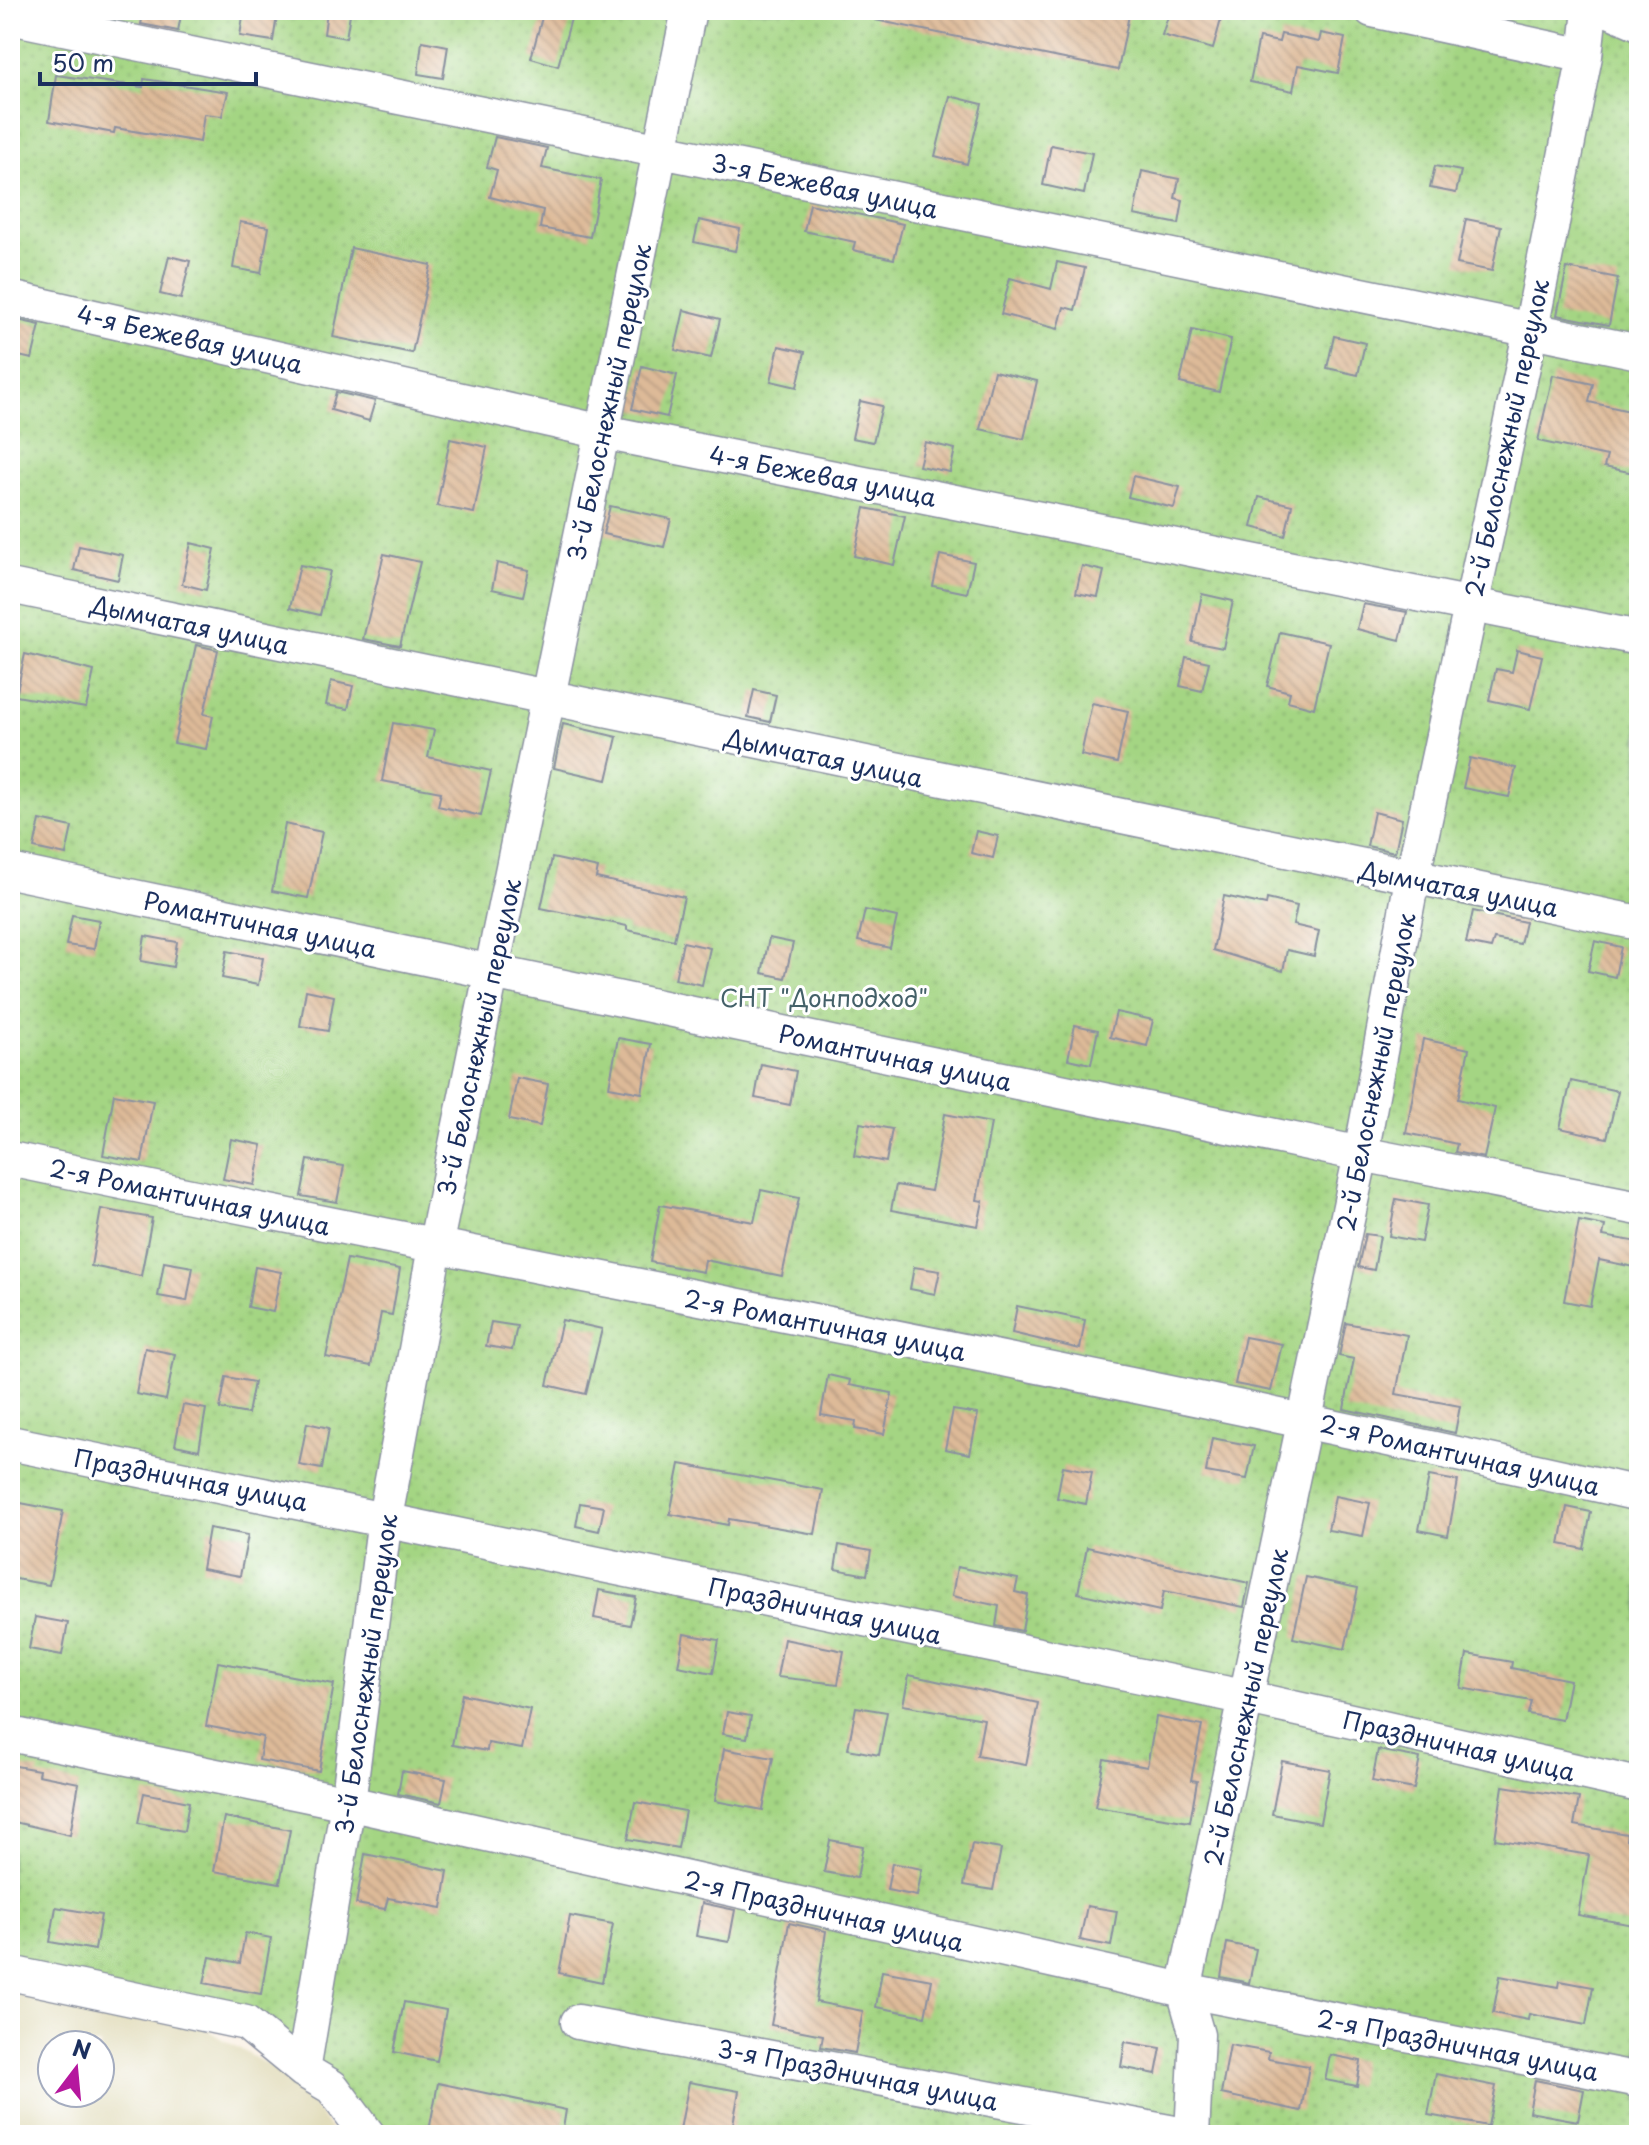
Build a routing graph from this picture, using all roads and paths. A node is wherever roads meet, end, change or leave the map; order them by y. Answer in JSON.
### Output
{"nodes":[{"id":1,"x":689,"y":10,"type":"edge"},
{"id":2,"x":1372,"y":10,"type":"edge"},
{"id":3,"x":1590,"y":10,"type":"edge"},
{"id":4,"x":1609,"y":10,"type":"edge"},
{"id":5,"x":10,"y":17,"type":"edge"},
{"id":6,"x":1639,"y":23,"type":"edge"},
{"id":7,"x":1585,"y":56,"type":"junction"},
{"id":8,"x":660,"y":151,"type":"junction"},
{"id":9,"x":10,"y":298,"type":"edge"},
{"id":10,"x":1531,"y":329,"type":"junction"},
{"id":11,"x":1639,"y":352,"type":"edge"},
{"id":12,"x":603,"y":432,"type":"junction"},
{"id":13,"x":10,"y":586,"type":"edge"},
{"id":14,"x":1470,"y":605,"type":"junction"},
{"id":15,"x":1639,"y":638,"type":"edge"},
{"id":16,"x":545,"y":699,"type":"junction"},
{"id":17,"x":10,"y":871,"type":"edge"},
{"id":18,"x":1412,"y":879,"type":"junction"},
{"id":19,"x":1639,"y":923,"type":"edge"},
{"id":20,"x":492,"y":972,"type":"junction"},
{"id":21,"x":1361,"y":1154,"type":"junction"},
{"id":22,"x":10,"y":1159,"type":"edge"},
{"id":23,"x":1639,"y":1208,"type":"edge"},
{"id":24,"x":435,"y":1247,"type":"junction"},
{"id":25,"x":1305,"y":1419,"type":"junction"},
{"id":26,"x":10,"y":1443,"type":"edge"},
{"id":27,"x":1639,"y":1494,"type":"edge"},
{"id":28,"x":385,"y":1518,"type":"junction"},
{"id":29,"x":1248,"y":1698,"type":"junction"},
{"id":30,"x":10,"y":1734,"type":"edge"},
{"id":31,"x":1639,"y":1785,"type":"edge"},
{"id":32,"x":348,"y":1803,"type":"junction"},
{"id":33,"x":10,"y":1973,"type":"edge"},
{"id":34,"x":1184,"y":1990,"type":"junction"},
{"id":35,"x":578,"y":2022,"type":"dead end"},
{"id":36,"x":303,"y":2070,"type":"junction"},
{"id":37,"x":1639,"y":2080,"type":"edge"},
{"id":38,"x":368,"y":2135,"type":"edge"},
{"id":39,"x":1185,"y":2135,"type":"edge"},
{"id":40,"x":1192,"y":2135,"type":"edge"}],
"edges":[{"from":1,"to":8,"type":"street","name":"3-й Белоснежный переулок"},
{"from":2,"to":7,"type":"street"},
{"from":3,"to":7,"type":"street","name":"2-й Белоснежный переулок"},
{"from":4,"to":6,"type":"street"},
{"from":5,"to":8,"type":"street","name":"3-я Бежевая улица"},
{"from":7,"to":10,"type":"street","name":"2-й Белоснежный переулок"},
{"from":8,"to":10,"type":"street","name":"3-я Бежевая улица"},
{"from":8,"to":12,"type":"street","name":"3-й Белоснежный переулок"},
{"from":9,"to":12,"type":"street","name":"4-я Бежевая улица"},
{"from":10,"to":11,"type":"street","name":"3-я Бежевая улица"},
{"from":10,"to":14,"type":"street","name":"2-й Белоснежный переулок"},
{"from":12,"to":14,"type":"street","name":"4-я Бежевая улица"},
{"from":12,"to":16,"type":"street","name":"3-й Белоснежный переулок"},
{"from":13,"to":16,"type":"street","name":"Дымчатая улица"},
{"from":14,"to":15,"type":"street","name":"4-я Бежевая улица"},
{"from":14,"to":18,"type":"street","name":"2-й Белоснежный переулок"},
{"from":16,"to":18,"type":"street","name":"Дымчатая улица"},
{"from":16,"to":20,"type":"street","name":"3-й Белоснежный переулок"},
{"from":17,"to":20,"type":"street","name":"Романтичная улица"},
{"from":18,"to":19,"type":"street","name":"Дымчатая улица"},
{"from":18,"to":21,"type":"street","name":"2-й Белоснежный переулок"},
{"from":20,"to":21,"type":"street","name":"Романтичная улица"},
{"from":20,"to":24,"type":"street","name":"3-й Белоснежный переулок"},
{"from":21,"to":23,"type":"street","name":"Романтичная улица"},
{"from":21,"to":25,"type":"street","name":"2-й Белоснежный переулок"},
{"from":22,"to":24,"type":"street","name":"2-я Романтичная улица"},
{"from":24,"to":25,"type":"street","name":"2-я Романтичная улица"},
{"from":24,"to":28,"type":"street","name":"3-й Белоснежный переулок"},
{"from":25,"to":27,"type":"street","name":"2-я Романтичная улица"},
{"from":25,"to":29,"type":"street","name":"2-й Белоснежный переулок"},
{"from":26,"to":28,"type":"street","name":"Праздничная улица"},
{"from":28,"to":29,"type":"street","name":"Праздничная улица"},
{"from":28,"to":32,"type":"street","name":"3-й Белоснежный переулок"},
{"from":29,"to":31,"type":"street","name":"Праздничная улица"},
{"from":29,"to":34,"type":"street","name":"2-й Белоснежный переулок"},
{"from":30,"to":32,"type":"street","name":"2-я Праздничная улица"},
{"from":32,"to":34,"type":"street","name":"2-я Праздничная улица"},
{"from":32,"to":36,"type":"street","name":"3-й Белоснежный переулок"},
{"from":33,"to":36,"type":"street"},
{"from":34,"to":37,"type":"street","name":"2-я Праздничная улица"},
{"from":34,"to":40,"type":"street","name":"2-й Белоснежный переулок"},
{"from":35,"to":39,"type":"street","name":"3-я Праздничная улица"},
{"from":36,"to":38,"type":"street"}]}
